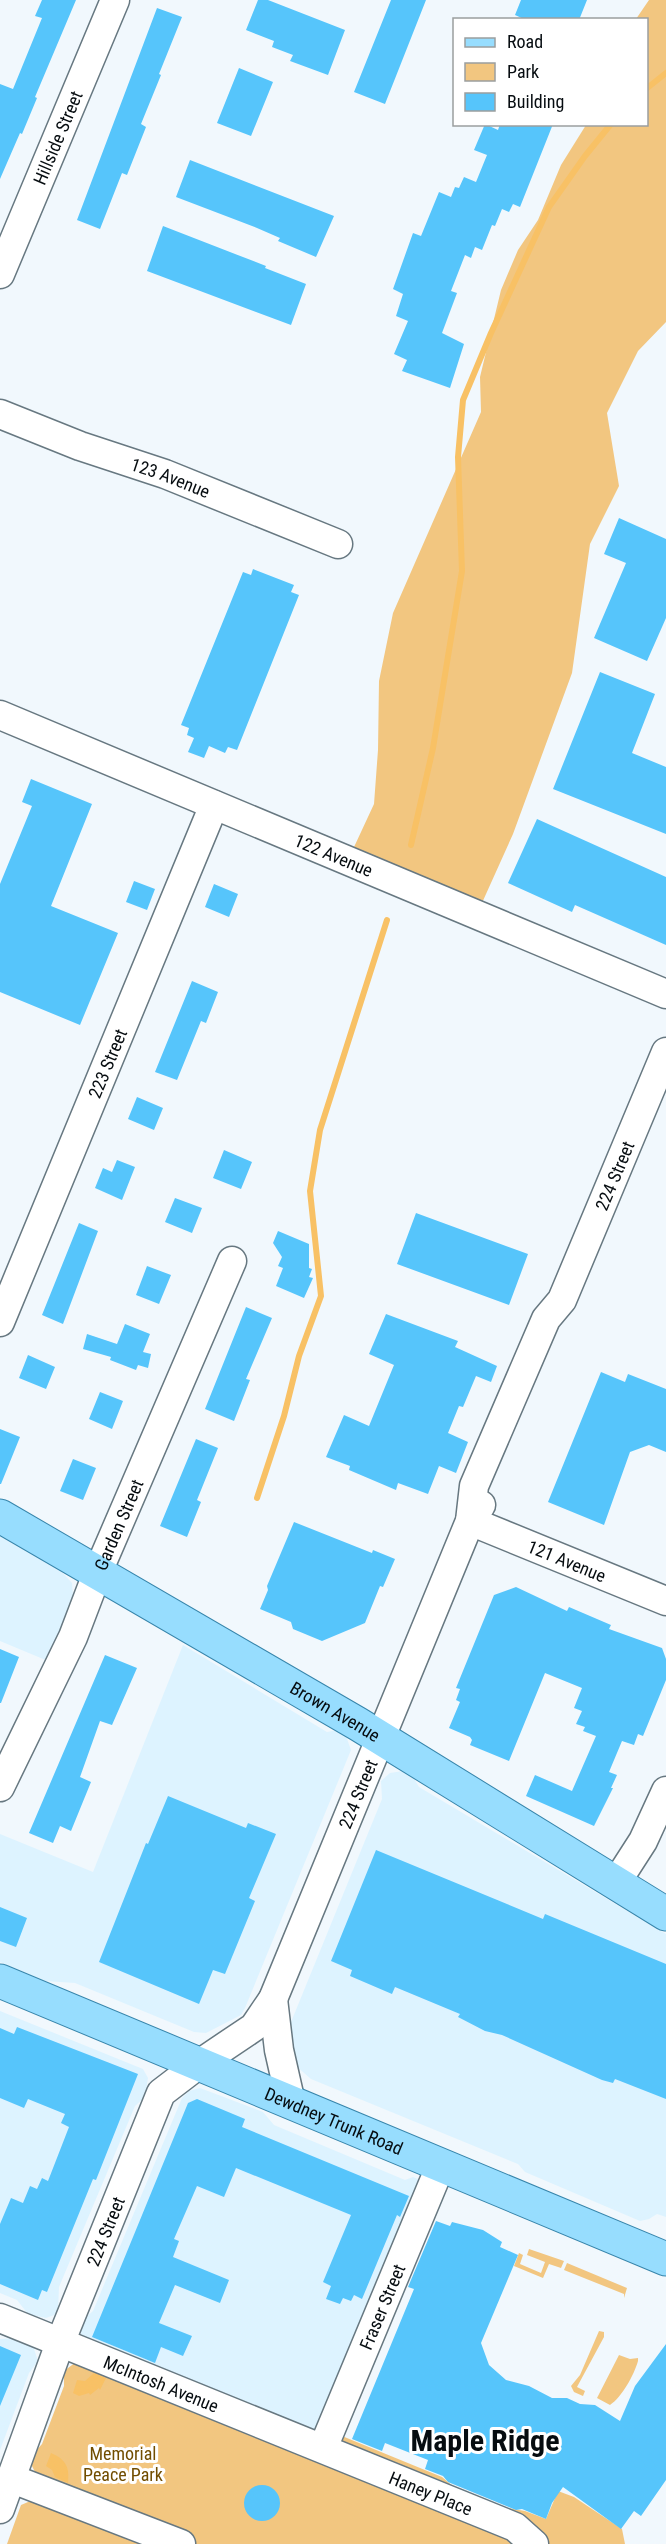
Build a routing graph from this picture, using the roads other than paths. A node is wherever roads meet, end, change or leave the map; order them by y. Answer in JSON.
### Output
{"nodes":[{"id":1,"x":115,"y":0,"type":"edge"},
{"id":2,"x":0,"y":274,"type":"edge"},
{"id":3,"x":0,"y":414,"type":"edge"},
{"id":4,"x":338,"y":544,"type":"dead end"},
{"id":5,"x":0,"y":716,"type":"edge"},
{"id":6,"x":214,"y":805,"type":"junction"},
{"id":7,"x":666,"y":994,"type":"edge"},
{"id":8,"x":666,"y":1052,"type":"edge"},
{"id":9,"x":232,"y":1260,"type":"dead end"},
{"id":10,"x":0,"y":1322,"type":"edge"},
{"id":11,"x":0,"y":1516,"type":"edge"},
{"id":12,"x":470,"y":1521,"type":"junction"},
{"id":13,"x":98,"y":1574,"type":"junction"},
{"id":14,"x":666,"y":1602,"type":"edge"},
{"id":15,"x":379,"y":1737,"type":"junction"},
{"id":16,"x":0,"y":1787,"type":"edge"},
{"id":17,"x":666,"y":1791,"type":"edge"},
{"id":18,"x":616,"y":1882,"type":"junction"},
{"id":19,"x":666,"y":1914,"type":"edge"},
{"id":20,"x":0,"y":1982,"type":"edge"},
{"id":21,"x":273,"y":1999,"type":"junction"},
{"id":22,"x":199,"y":2064,"type":"junction"},
{"id":23,"x":291,"y":2103,"type":"junction"},
{"id":24,"x":440,"y":2167,"type":"junction"},
{"id":25,"x":666,"y":2259,"type":"edge"},
{"id":26,"x":0,"y":2318,"type":"edge"},
{"id":27,"x":60,"y":2343,"type":"junction"},
{"id":28,"x":323,"y":2448,"type":"junction"},
{"id":29,"x":10,"y":2478,"type":"junction"},
{"id":30,"x":0,"y":2509,"type":"edge"},
{"id":31,"x":181,"y":2544,"type":"edge"},
{"id":32,"x":534,"y":2544,"type":"edge"}],
"edges":[{"from":1,"to":2,"type":"street","name":"Hillside Street"},
{"from":3,"to":4,"type":"street","name":"123 Avenue"},
{"from":5,"to":6,"type":"street","name":"122 Avenue"},
{"from":6,"to":7,"type":"street","name":"122 Avenue"},
{"from":6,"to":10,"type":"street","name":"223 Street"},
{"from":8,"to":12,"type":"street","name":"224 Street"},
{"from":9,"to":13,"type":"street","name":"Garden Street"},
{"from":11,"to":13,"type":"main road","name":"Brown Avenue"},
{"from":12,"to":14,"type":"street","name":"121 Avenue"},
{"from":12,"to":15,"type":"street","name":"224 Street"},
{"from":13,"to":15,"type":"main road","name":"Brown Avenue"},
{"from":13,"to":16,"type":"street","name":"Garden Street"},
{"from":15,"to":18,"type":"main road","name":"Brown Avenue"},
{"from":15,"to":21,"type":"street","name":"224 Street"},
{"from":17,"to":18,"type":"street"},
{"from":18,"to":19,"type":"main road","name":"Brown Avenue"},
{"from":20,"to":22,"type":"main road","name":"Dewdney Trunk Road"},
{"from":21,"to":22,"type":"street","name":"224 Street"},
{"from":21,"to":23,"type":"street","name":"224 Street"},
{"from":22,"to":23,"type":"main road","name":"Dewdney Trunk Road"},
{"from":22,"to":27,"type":"street","name":"224 Street"},
{"from":23,"to":24,"type":"main road","name":"Dewdney Trunk Road"},
{"from":24,"to":25,"type":"main road","name":"Dewdney Trunk Road"},
{"from":24,"to":28,"type":"street","name":"Fraser Street"},
{"from":26,"to":27,"type":"street","name":"McIntosh Avenue"},
{"from":27,"to":28,"type":"street","name":"McIntosh Avenue"},
{"from":27,"to":29,"type":"street","name":"224 Street"},
{"from":28,"to":32,"type":"street","name":"Haney Place"},
{"from":29,"to":30,"type":"street","name":"224 Street"},
{"from":29,"to":31,"type":"street"}]}
